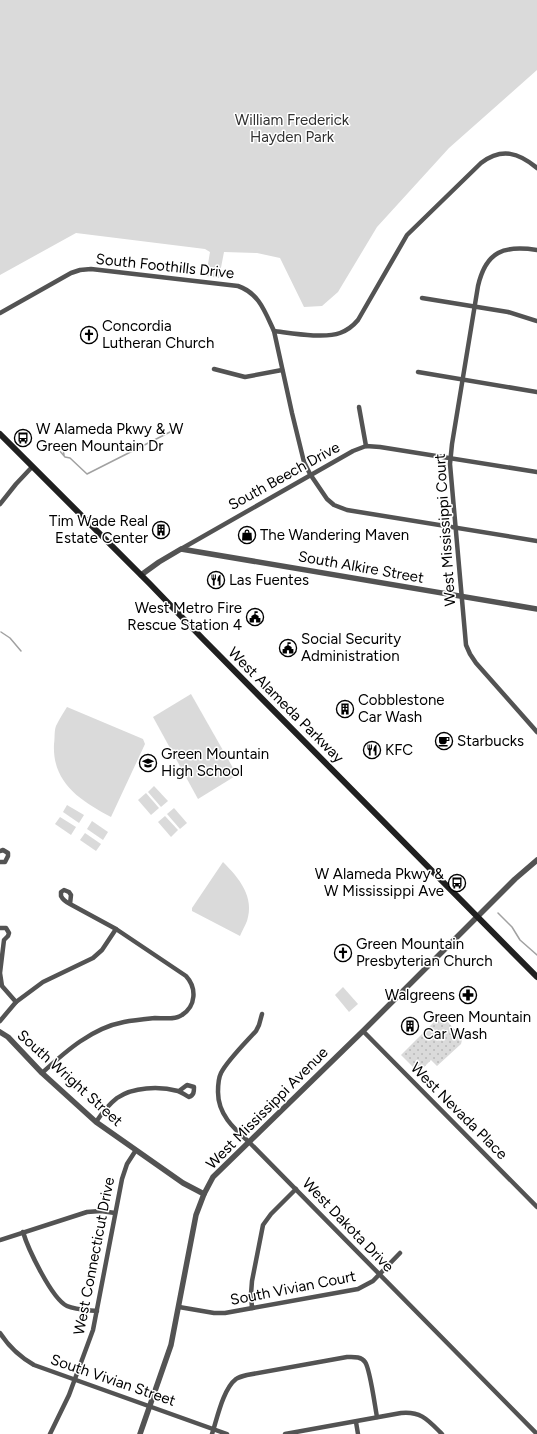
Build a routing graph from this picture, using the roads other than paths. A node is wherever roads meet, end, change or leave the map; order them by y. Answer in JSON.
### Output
{"nodes":[{"id":1,"x":537,"y":168,"type":"edge"},
{"id":2,"x":537,"y":250,"type":"edge"},
{"id":3,"x":422,"y":298,"type":"dead end"},
{"id":4,"x":475,"y":307,"type":"junction"},
{"id":5,"x":0,"y":313,"type":"edge"},
{"id":6,"x":537,"y":321,"type":"edge"},
{"id":7,"x":274,"y":331,"type":"junction"},
{"id":8,"x":214,"y":369,"type":"dead end"},
{"id":9,"x":282,"y":370,"type":"junction"},
{"id":10,"x":418,"y":372,"type":"dead end"},
{"id":11,"x":463,"y":379,"type":"junction"},
{"id":12,"x":537,"y":392,"type":"edge"},
{"id":13,"x":359,"y":407,"type":"dead end"},
{"id":14,"x":0,"y":434,"type":"edge"},
{"id":15,"x":366,"y":446,"type":"junction"},
{"id":16,"x":451,"y":458,"type":"junction"},
{"id":17,"x":32,"y":467,"type":"junction"},
{"id":18,"x":537,"y":472,"type":"edge"},
{"id":19,"x":310,"y":474,"type":"junction"},
{"id":20,"x":0,"y":504,"type":"edge"},
{"id":21,"x":456,"y":527,"type":"junction"},
{"id":22,"x":537,"y":541,"type":"edge"},
{"id":23,"x":181,"y":548,"type":"junction"},
{"id":24,"x":142,"y":575,"type":"junction"},
{"id":25,"x":462,"y":596,"type":"junction"},
{"id":26,"x":537,"y":609,"type":"edge"},
{"id":27,"x":537,"y":732,"type":"edge"},
{"id":28,"x":0,"y":851,"type":"edge"},
{"id":29,"x":536,"y":861,"type":"edge"},
{"id":30,"x":0,"y":862,"type":"edge"},
{"id":31,"x":70,"y":904,"type":"dead end"},
{"id":32,"x":477,"y":918,"type":"junction"},
{"id":33,"x":0,"y":928,"type":"edge"},
{"id":34,"x":116,"y":929,"type":"junction"},
{"id":35,"x":2,"y":938,"type":"edge"},
{"id":36,"x":537,"y":977,"type":"edge"},
{"id":37,"x":16,"y":1002,"type":"junction"},
{"id":38,"x":262,"y":1014,"type":"dead end"},
{"id":39,"x":0,"y":1021,"type":"edge"},
{"id":40,"x":363,"y":1031,"type":"junction"},
{"id":41,"x":0,"y":1032,"type":"edge"},
{"id":42,"x":42,"y":1073,"type":"junction"},
{"id":43,"x":179,"y":1091,"type":"dead end"},
{"id":44,"x":96,"y":1122,"type":"junction"},
{"id":45,"x":249,"y":1142,"type":"junction"},
{"id":46,"x":136,"y":1150,"type":"junction"},
{"id":47,"x":296,"y":1189,"type":"junction"},
{"id":48,"x":204,"y":1194,"type":"junction"},
{"id":49,"x":537,"y":1207,"type":"edge"},
{"id":50,"x":115,"y":1213,"type":"junction"},
{"id":51,"x":23,"y":1232,"type":"junction"},
{"id":52,"x":0,"y":1240,"type":"edge"},
{"id":53,"x":400,"y":1253,"type":"dead end"},
{"id":54,"x":379,"y":1274,"type":"junction"},
{"id":55,"x":179,"y":1307,"type":"junction"},
{"id":56,"x":252,"y":1308,"type":"junction"},
{"id":57,"x":97,"y":1311,"type":"junction"},
{"id":58,"x":0,"y":1333,"type":"edge"},
{"id":59,"x":76,"y":1379,"type":"junction"},
{"id":60,"x":150,"y":1406,"type":"junction"},
{"id":61,"x":377,"y":1418,"type":"junction"},
{"id":62,"x":356,"y":1422,"type":"junction"},
{"id":63,"x":214,"y":1429,"type":"junction"},
{"id":64,"x":50,"y":1434,"type":"edge"},
{"id":65,"x":140,"y":1434,"type":"edge"},
{"id":66,"x":212,"y":1434,"type":"edge"},
{"id":67,"x":228,"y":1434,"type":"edge"},
{"id":68,"x":285,"y":1434,"type":"edge"},
{"id":69,"x":358,"y":1434,"type":"edge"},
{"id":70,"x":442,"y":1434,"type":"edge"},
{"id":71,"x":536,"y":1434,"type":"edge"}],
"edges":[{"from":1,"to":7,"type":"street"},
{"from":2,"to":4,"type":"street","name":"West Mississippi Court"},
{"from":3,"to":4,"type":"street"},
{"from":4,"to":6,"type":"street"},
{"from":4,"to":11,"type":"street","name":"West Mississippi Court"},
{"from":5,"to":7,"type":"street","name":"South Foothills Drive"},
{"from":7,"to":9,"type":"street","name":"South Foothills Drive"},
{"from":8,"to":9,"type":"street"},
{"from":9,"to":19,"type":"street","name":"South Foothills Drive"},
{"from":10,"to":11,"type":"street"},
{"from":11,"to":12,"type":"street"},
{"from":11,"to":16,"type":"street","name":"West Mississippi Court"},
{"from":13,"to":15,"type":"street"},
{"from":14,"to":17,"type":"main road","name":"West Alameda Parkway"},
{"from":15,"to":16,"type":"street","name":"South Beech Drive"},
{"from":15,"to":19,"type":"street","name":"South Beech Drive"},
{"from":16,"to":18,"type":"street","name":"South Beech Drive"},
{"from":16,"to":21,"type":"street","name":"West Mississippi Court"},
{"from":17,"to":20,"type":"street"},
{"from":17,"to":24,"type":"main road","name":"West Alameda Parkway"},
{"from":19,"to":21,"type":"street","name":"South Foothills Drive"},
{"from":19,"to":23,"type":"street","name":"South Beech Drive"},
{"from":21,"to":22,"type":"street","name":"South Foothills Drive"},
{"from":21,"to":25,"type":"street","name":"West Mississippi Court"},
{"from":23,"to":24,"type":"street","name":"South Beech Drive"},
{"from":23,"to":25,"type":"street","name":"South Alkire Street"},
{"from":24,"to":32,"type":"main road","name":"West Alameda Parkway"},
{"from":25,"to":26,"type":"street","name":"South Alkire Street"},
{"from":25,"to":27,"type":"street","name":"West Mississippi Court"},
{"from":28,"to":30,"type":"street"},
{"from":29,"to":32,"type":"street","name":"West Mississippi Avenue"},
{"from":31,"to":34,"type":"street"},
{"from":32,"to":36,"type":"main road","name":"West Alameda Parkway"},
{"from":32,"to":40,"type":"street","name":"West Mississippi Avenue"},
{"from":33,"to":35,"type":"street"},
{"from":34,"to":37,"type":"street"},
{"from":34,"to":42,"type":"street"},
{"from":35,"to":37,"type":"street"},
{"from":37,"to":39,"type":"street"},
{"from":38,"to":45,"type":"street","name":"West Dakota Drive"},
{"from":40,"to":45,"type":"street","name":"West Mississippi Avenue"},
{"from":40,"to":49,"type":"street","name":"West Nevada Place"},
{"from":41,"to":42,"type":"street","name":"South Wright Street"},
{"from":42,"to":44,"type":"street","name":"South Wright Street"},
{"from":43,"to":44,"type":"street"},
{"from":44,"to":46,"type":"street","name":"South Wright Street"},
{"from":45,"to":47,"type":"street","name":"West Dakota Drive"},
{"from":45,"to":48,"type":"street","name":"West Mississippi Avenue"},
{"from":46,"to":48,"type":"street","name":"South Wright Street"},
{"from":46,"to":50,"type":"street","name":"West Connecticut Drive"},
{"from":47,"to":54,"type":"street","name":"West Dakota Drive"},
{"from":47,"to":56,"type":"street"},
{"from":48,"to":55,"type":"street","name":"West Mississippi Avenue"},
{"from":50,"to":51,"type":"street"},
{"from":50,"to":57,"type":"street","name":"West Connecticut Drive"},
{"from":51,"to":52,"type":"street"},
{"from":51,"to":57,"type":"street"},
{"from":53,"to":54,"type":"street","name":"South Vivian Court"},
{"from":54,"to":56,"type":"street","name":"South Vivian Court"},
{"from":54,"to":71,"type":"street","name":"West Dakota Drive"},
{"from":55,"to":56,"type":"street","name":"South Vivian Court"},
{"from":55,"to":60,"type":"street","name":"West Mississippi Avenue"},
{"from":57,"to":59,"type":"street","name":"West Connecticut Drive"},
{"from":58,"to":59,"type":"street","name":"South Vivian Street"},
{"from":59,"to":60,"type":"street","name":"South Vivian Street"},
{"from":59,"to":64,"type":"street","name":"West Connecticut Drive"},
{"from":60,"to":63,"type":"street","name":"South Vivian Street"},
{"from":60,"to":65,"type":"street","name":"West Mississippi Avenue"},
{"from":61,"to":62,"type":"street"},
{"from":61,"to":63,"type":"street"},
{"from":61,"to":70,"type":"street"},
{"from":62,"to":68,"type":"street"},
{"from":62,"to":69,"type":"street"},
{"from":63,"to":66,"type":"street"},
{"from":63,"to":67,"type":"street","name":"South Vivian Street"}]}
